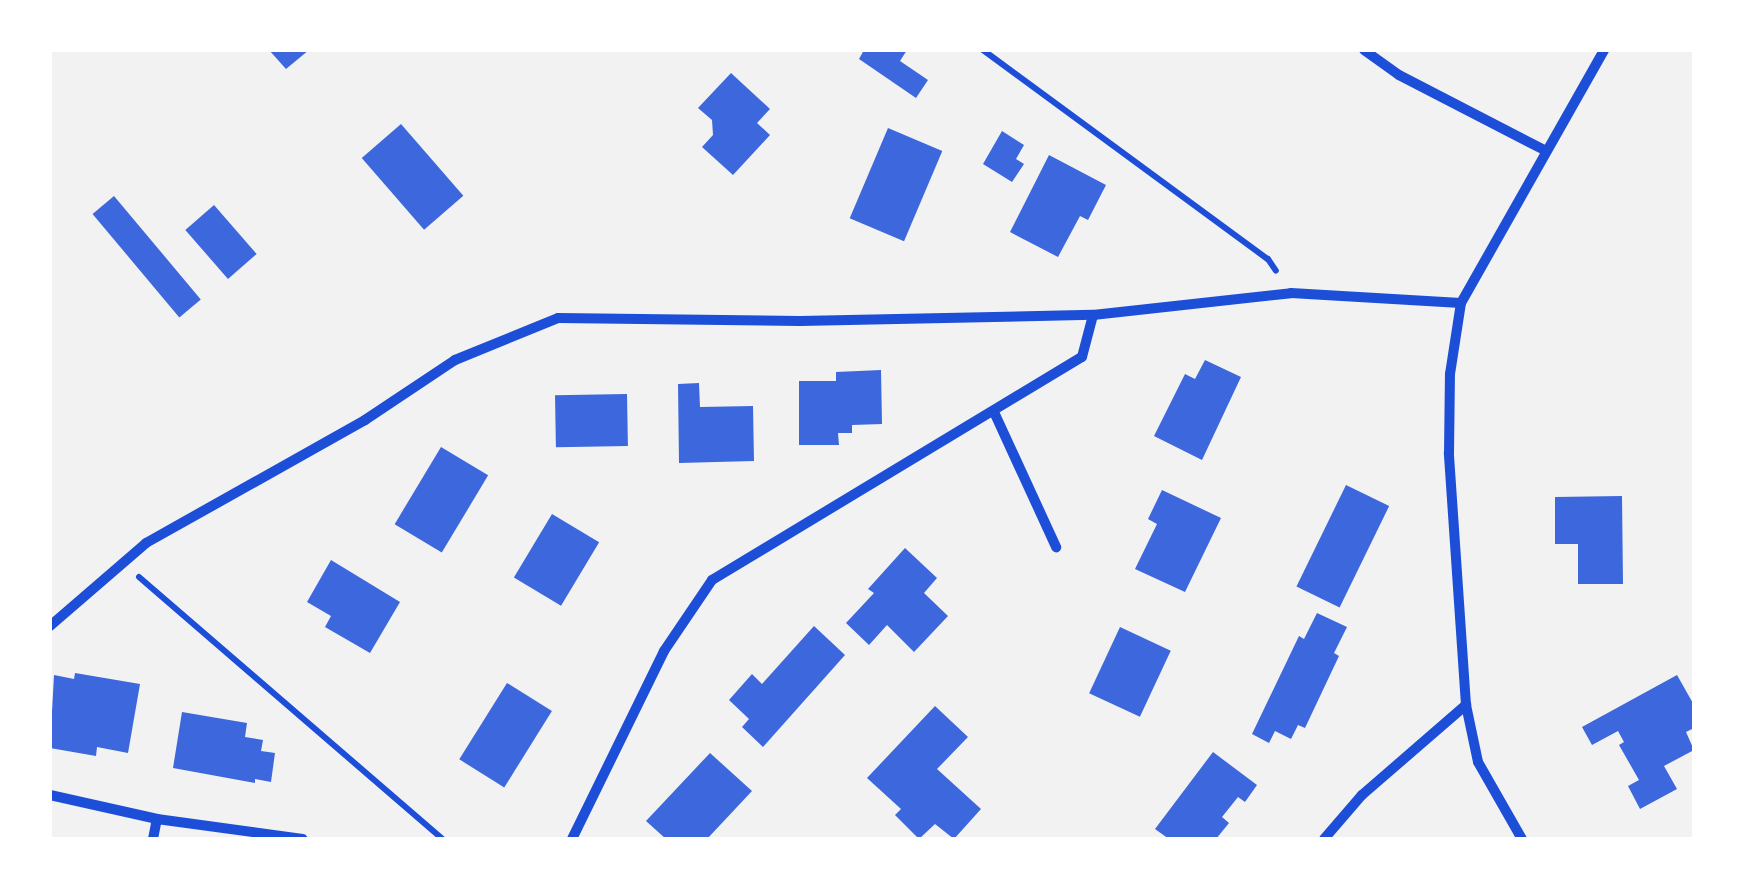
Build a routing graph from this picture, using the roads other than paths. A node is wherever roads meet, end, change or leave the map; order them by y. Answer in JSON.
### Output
{"nodes":[{"id":1,"x":1364,"y":50,"type":"edge"},
{"id":2,"x":1604,"y":50,"type":"edge"},
{"id":3,"x":1546,"y":151,"type":"junction"},
{"id":4,"x":1461,"y":304,"type":"junction"},
{"id":5,"x":1093,"y":315,"type":"junction"},
{"id":6,"x":994,"y":412,"type":"junction"},
{"id":7,"x":1056,"y":547,"type":"dead end"},
{"id":8,"x":50,"y":626,"type":"edge"},
{"id":9,"x":1466,"y":706,"type":"junction"},
{"id":10,"x":50,"y":795,"type":"edge"},
{"id":11,"x":158,"y":819,"type":"junction"},
{"id":12,"x":153,"y":839,"type":"edge"},
{"id":13,"x":303,"y":839,"type":"edge"},
{"id":14,"x":572,"y":839,"type":"edge"},
{"id":15,"x":1324,"y":839,"type":"edge"},
{"id":16,"x":1522,"y":839,"type":"edge"}],
"edges":[{"from":1,"to":3,"type":"street"},
{"from":2,"to":3,"type":"street"},
{"from":3,"to":4,"type":"street"},
{"from":4,"to":5,"type":"street"},
{"from":4,"to":9,"type":"street"},
{"from":5,"to":6,"type":"street"},
{"from":5,"to":8,"type":"street"},
{"from":6,"to":7,"type":"street"},
{"from":6,"to":14,"type":"street"},
{"from":9,"to":15,"type":"street"},
{"from":9,"to":16,"type":"street"},
{"from":10,"to":11,"type":"street"},
{"from":11,"to":12,"type":"street"},
{"from":11,"to":13,"type":"street"}]}
